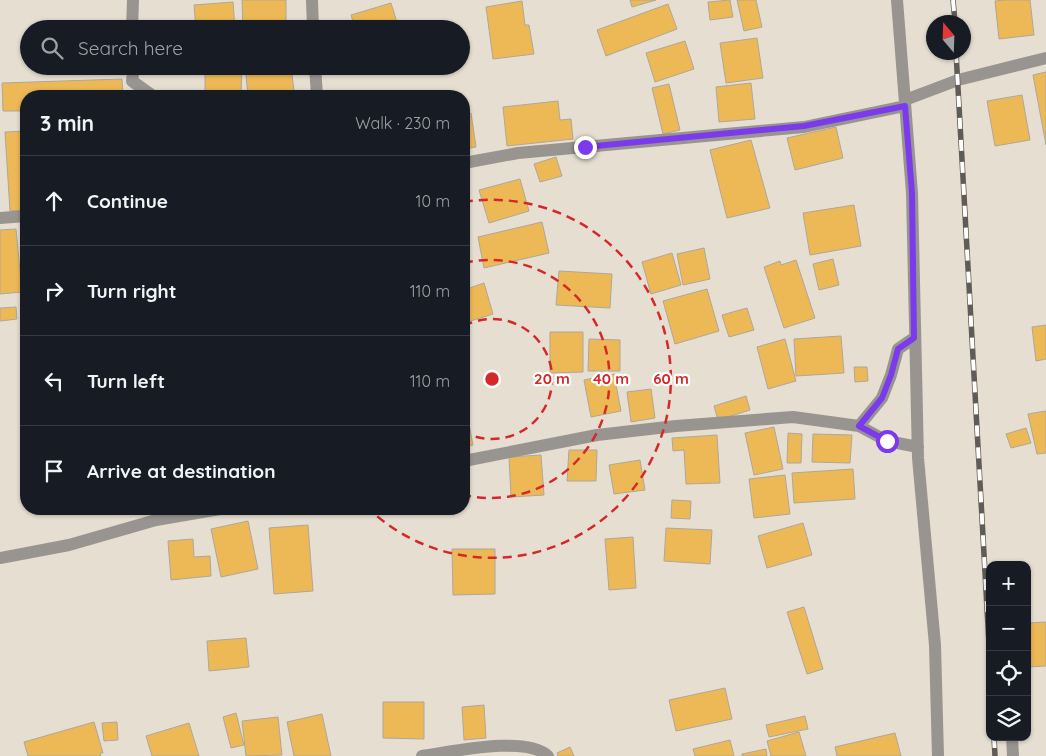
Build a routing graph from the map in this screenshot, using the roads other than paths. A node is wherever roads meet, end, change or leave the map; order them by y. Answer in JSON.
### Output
{"nodes":[{"id":1,"x":133,"y":0,"type":"edge"},
{"id":2,"x":312,"y":0,"type":"edge"},
{"id":3,"x":897,"y":0,"type":"edge"},
{"id":4,"x":132,"y":20,"type":"edge"},
{"id":5,"x":313,"y":20,"type":"edge"},
{"id":6,"x":1046,"y":58,"type":"edge"},
{"id":7,"x":133,"y":75,"type":"edge"},
{"id":8,"x":316,"y":75,"type":"edge"},
{"id":9,"x":145,"y":90,"type":"edge"},
{"id":10,"x":317,"y":90,"type":"edge"},
{"id":11,"x":905,"y":103,"type":"junction"},
{"id":12,"x":470,"y":161,"type":"edge"},
{"id":13,"x":20,"y":216,"type":"edge"},
{"id":14,"x":0,"y":218,"type":"edge"},
{"id":15,"x":914,"y":338,"type":"junction"},
{"id":16,"x":859,"y":426,"type":"junction"},
{"id":17,"x":918,"y":447,"type":"junction"},
{"id":18,"x":470,"y":460,"type":"edge"},
{"id":19,"x":185,"y":515,"type":"edge"},
{"id":20,"x":0,"y":558,"type":"edge"},
{"id":21,"x":1012,"y":741,"type":"edge"},
{"id":22,"x":422,"y":756,"type":"edge"},
{"id":23,"x":548,"y":756,"type":"edge"},
{"id":24,"x":938,"y":756,"type":"edge"},
{"id":25,"x":1012,"y":756,"type":"edge"}],
"edges":[{"from":1,"to":4,"type":"street"},
{"from":2,"to":5,"type":"street"},
{"from":3,"to":11,"type":"street"},
{"from":6,"to":11,"type":"street"},
{"from":7,"to":9,"type":"street"},
{"from":8,"to":10,"type":"street"},
{"from":11,"to":12,"type":"street"},
{"from":11,"to":15,"type":"street"},
{"from":13,"to":14,"type":"street"},
{"from":15,"to":16,"type":"street"},
{"from":15,"to":17,"type":"street"},
{"from":16,"to":17,"type":"street"},
{"from":16,"to":18,"type":"street"},
{"from":17,"to":24,"type":"street"},
{"from":19,"to":20,"type":"street"},
{"from":21,"to":25,"type":"street"},
{"from":22,"to":23,"type":"street"}]}
